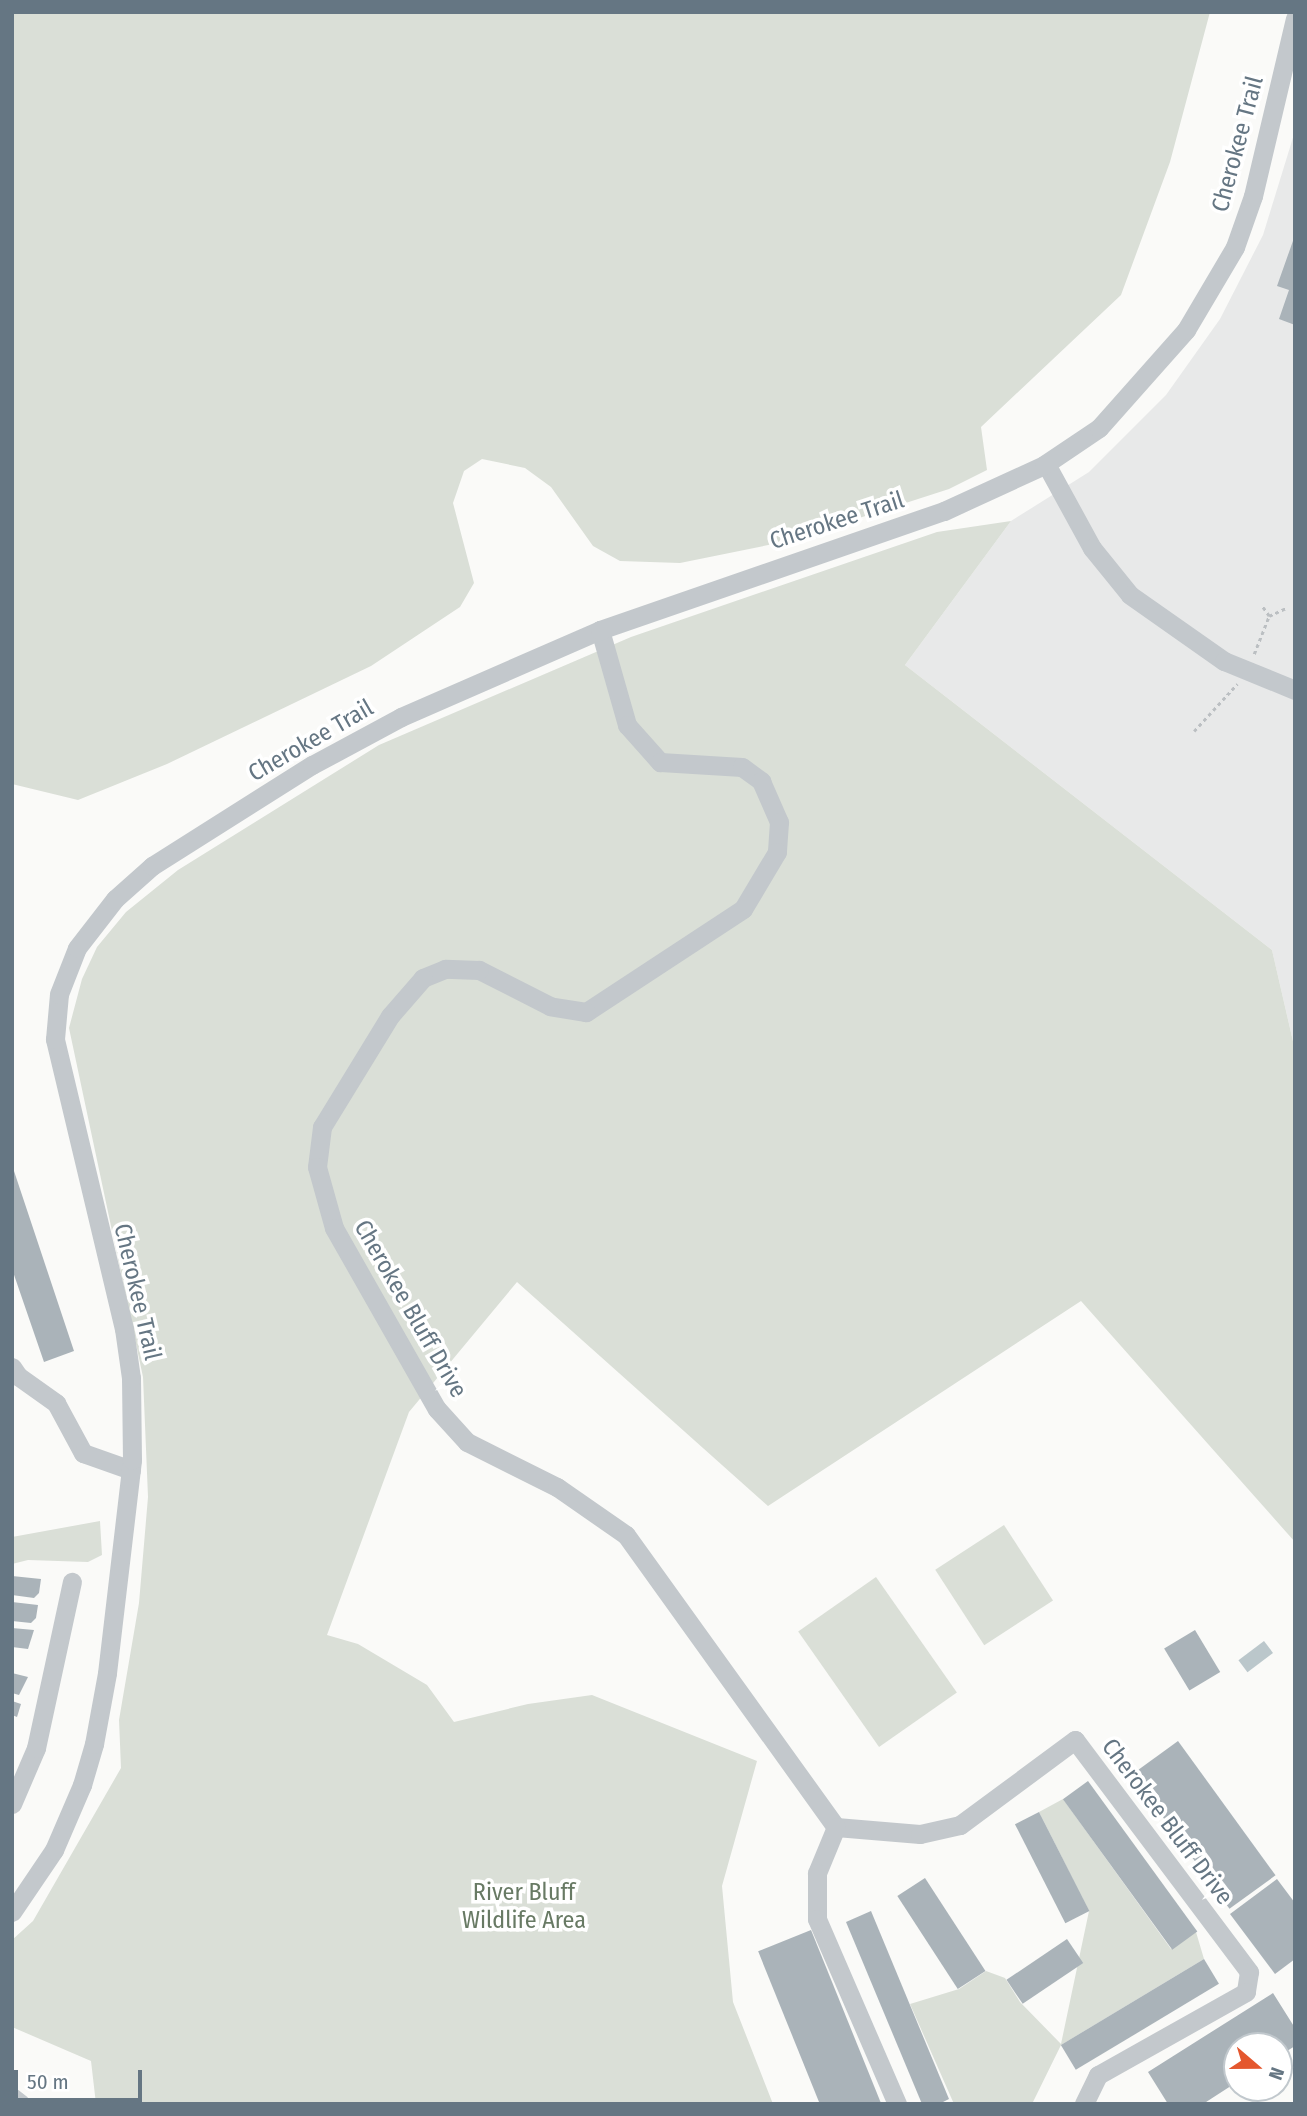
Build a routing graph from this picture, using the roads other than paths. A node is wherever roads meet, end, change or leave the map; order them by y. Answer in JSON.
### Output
{"nodes":[{"id":1,"x":1295,"y":19,"type":"edge"},
{"id":2,"x":1046,"y":464,"type":"junction"},
{"id":3,"x":600,"y":630,"type":"junction"},
{"id":4,"x":1295,"y":690,"type":"edge"},
{"id":5,"x":12,"y":1367,"type":"edge"},
{"id":6,"x":131,"y":1470,"type":"junction"},
{"id":7,"x":72,"y":1582,"type":"dead end"},
{"id":8,"x":12,"y":1804,"type":"edge"},
{"id":9,"x":836,"y":1827,"type":"junction"},
{"id":10,"x":12,"y":1877,"type":"edge"},
{"id":11,"x":30,"y":1887,"type":"junction"},
{"id":12,"x":12,"y":1912,"type":"edge"},
{"id":13,"x":12,"y":2097,"type":"edge"},
{"id":14,"x":22,"y":2104,"type":"edge"},
{"id":15,"x":897,"y":2104,"type":"edge"},
{"id":16,"x":1084,"y":2104,"type":"edge"}],
"edges":[{"from":1,"to":2,"type":"street","name":"Cherokee Trail"},
{"from":2,"to":3,"type":"street","name":"Cherokee Trail"},
{"from":2,"to":4,"type":"street"},
{"from":3,"to":6,"type":"street","name":"Cherokee Trail"},
{"from":3,"to":9,"type":"street","name":"Cherokee Bluff Drive"},
{"from":5,"to":6,"type":"street"},
{"from":6,"to":11,"type":"street","name":"Cherokee Trail"},
{"from":7,"to":8,"type":"street"},
{"from":9,"to":15,"type":"street"},
{"from":9,"to":16,"type":"street","name":"Cherokee Bluff Drive"},
{"from":10,"to":11,"type":"street"},
{"from":11,"to":12,"type":"street","name":"Cherokee Trail"},
{"from":13,"to":14,"type":"street"}]}
